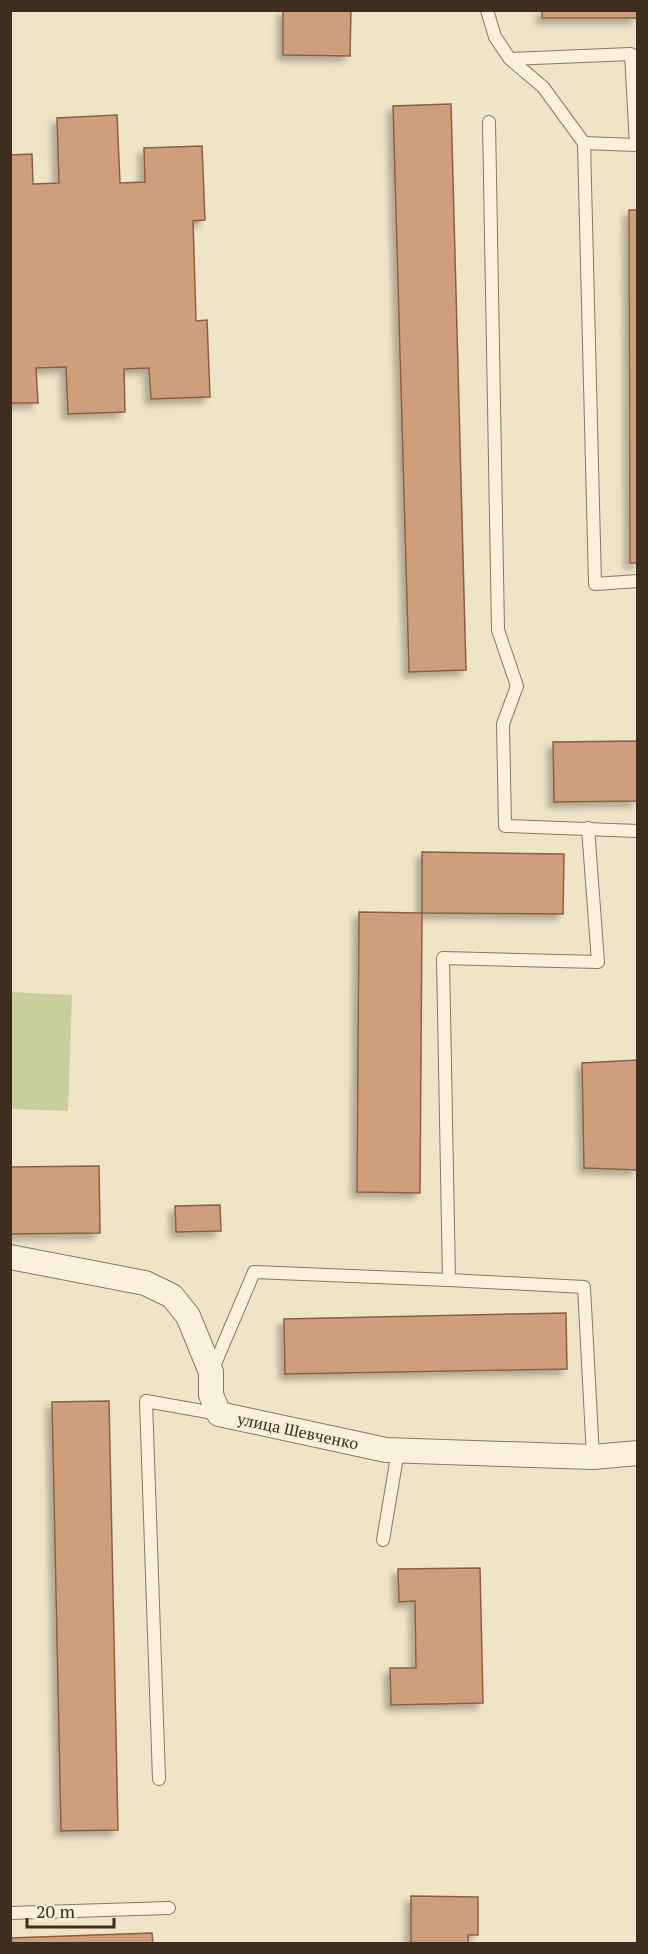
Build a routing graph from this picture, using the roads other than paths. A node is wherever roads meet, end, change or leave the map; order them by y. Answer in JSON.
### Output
{"nodes":[{"id":1,"x":488,"y":10,"type":"edge"},
{"id":2,"x":510,"y":59,"type":"junction"},
{"id":3,"x":489,"y":123,"type":"dead end"},
{"id":4,"x":584,"y":143,"type":"junction"},
{"id":5,"x":638,"y":581,"type":"edge"},
{"id":6,"x":588,"y":828,"type":"junction"},
{"id":7,"x":638,"y":831,"type":"edge"},
{"id":8,"x":10,"y":1257,"type":"edge"},
{"id":9,"x":449,"y":1280,"type":"junction"},
{"id":10,"x":211,"y":1372,"type":"junction"},
{"id":11,"x":219,"y":1414,"type":"junction"},
{"id":12,"x":399,"y":1451,"type":"junction"},
{"id":13,"x":638,"y":1453,"type":"edge"},
{"id":14,"x":593,"y":1457,"type":"junction"},
{"id":15,"x":383,"y":1540,"type":"dead end"},
{"id":16,"x":159,"y":1779,"type":"dead end"},
{"id":17,"x":169,"y":1908,"type":"dead end"},
{"id":18,"x":10,"y":1913,"type":"edge"}],
"edges":[{"from":1,"to":2,"type":"lane"},
{"from":2,"to":4,"type":"lane"},
{"from":2,"to":4,"type":"lane"},
{"from":3,"to":6,"type":"lane"},
{"from":4,"to":5,"type":"lane"},
{"from":6,"to":7,"type":"lane"},
{"from":6,"to":9,"type":"lane"},
{"from":8,"to":10,"type":"street","name":"улица Шевченко"},
{"from":9,"to":10,"type":"lane"},
{"from":9,"to":14,"type":"lane"},
{"from":10,"to":11,"type":"street","name":"улица Шевченко"},
{"from":11,"to":12,"type":"street","name":"улица Шевченко"},
{"from":11,"to":16,"type":"lane"},
{"from":12,"to":14,"type":"street","name":"улица Шевченко"},
{"from":12,"to":15,"type":"lane"},
{"from":13,"to":14,"type":"street","name":"улица Шевченко"},
{"from":17,"to":18,"type":"lane"}]}
